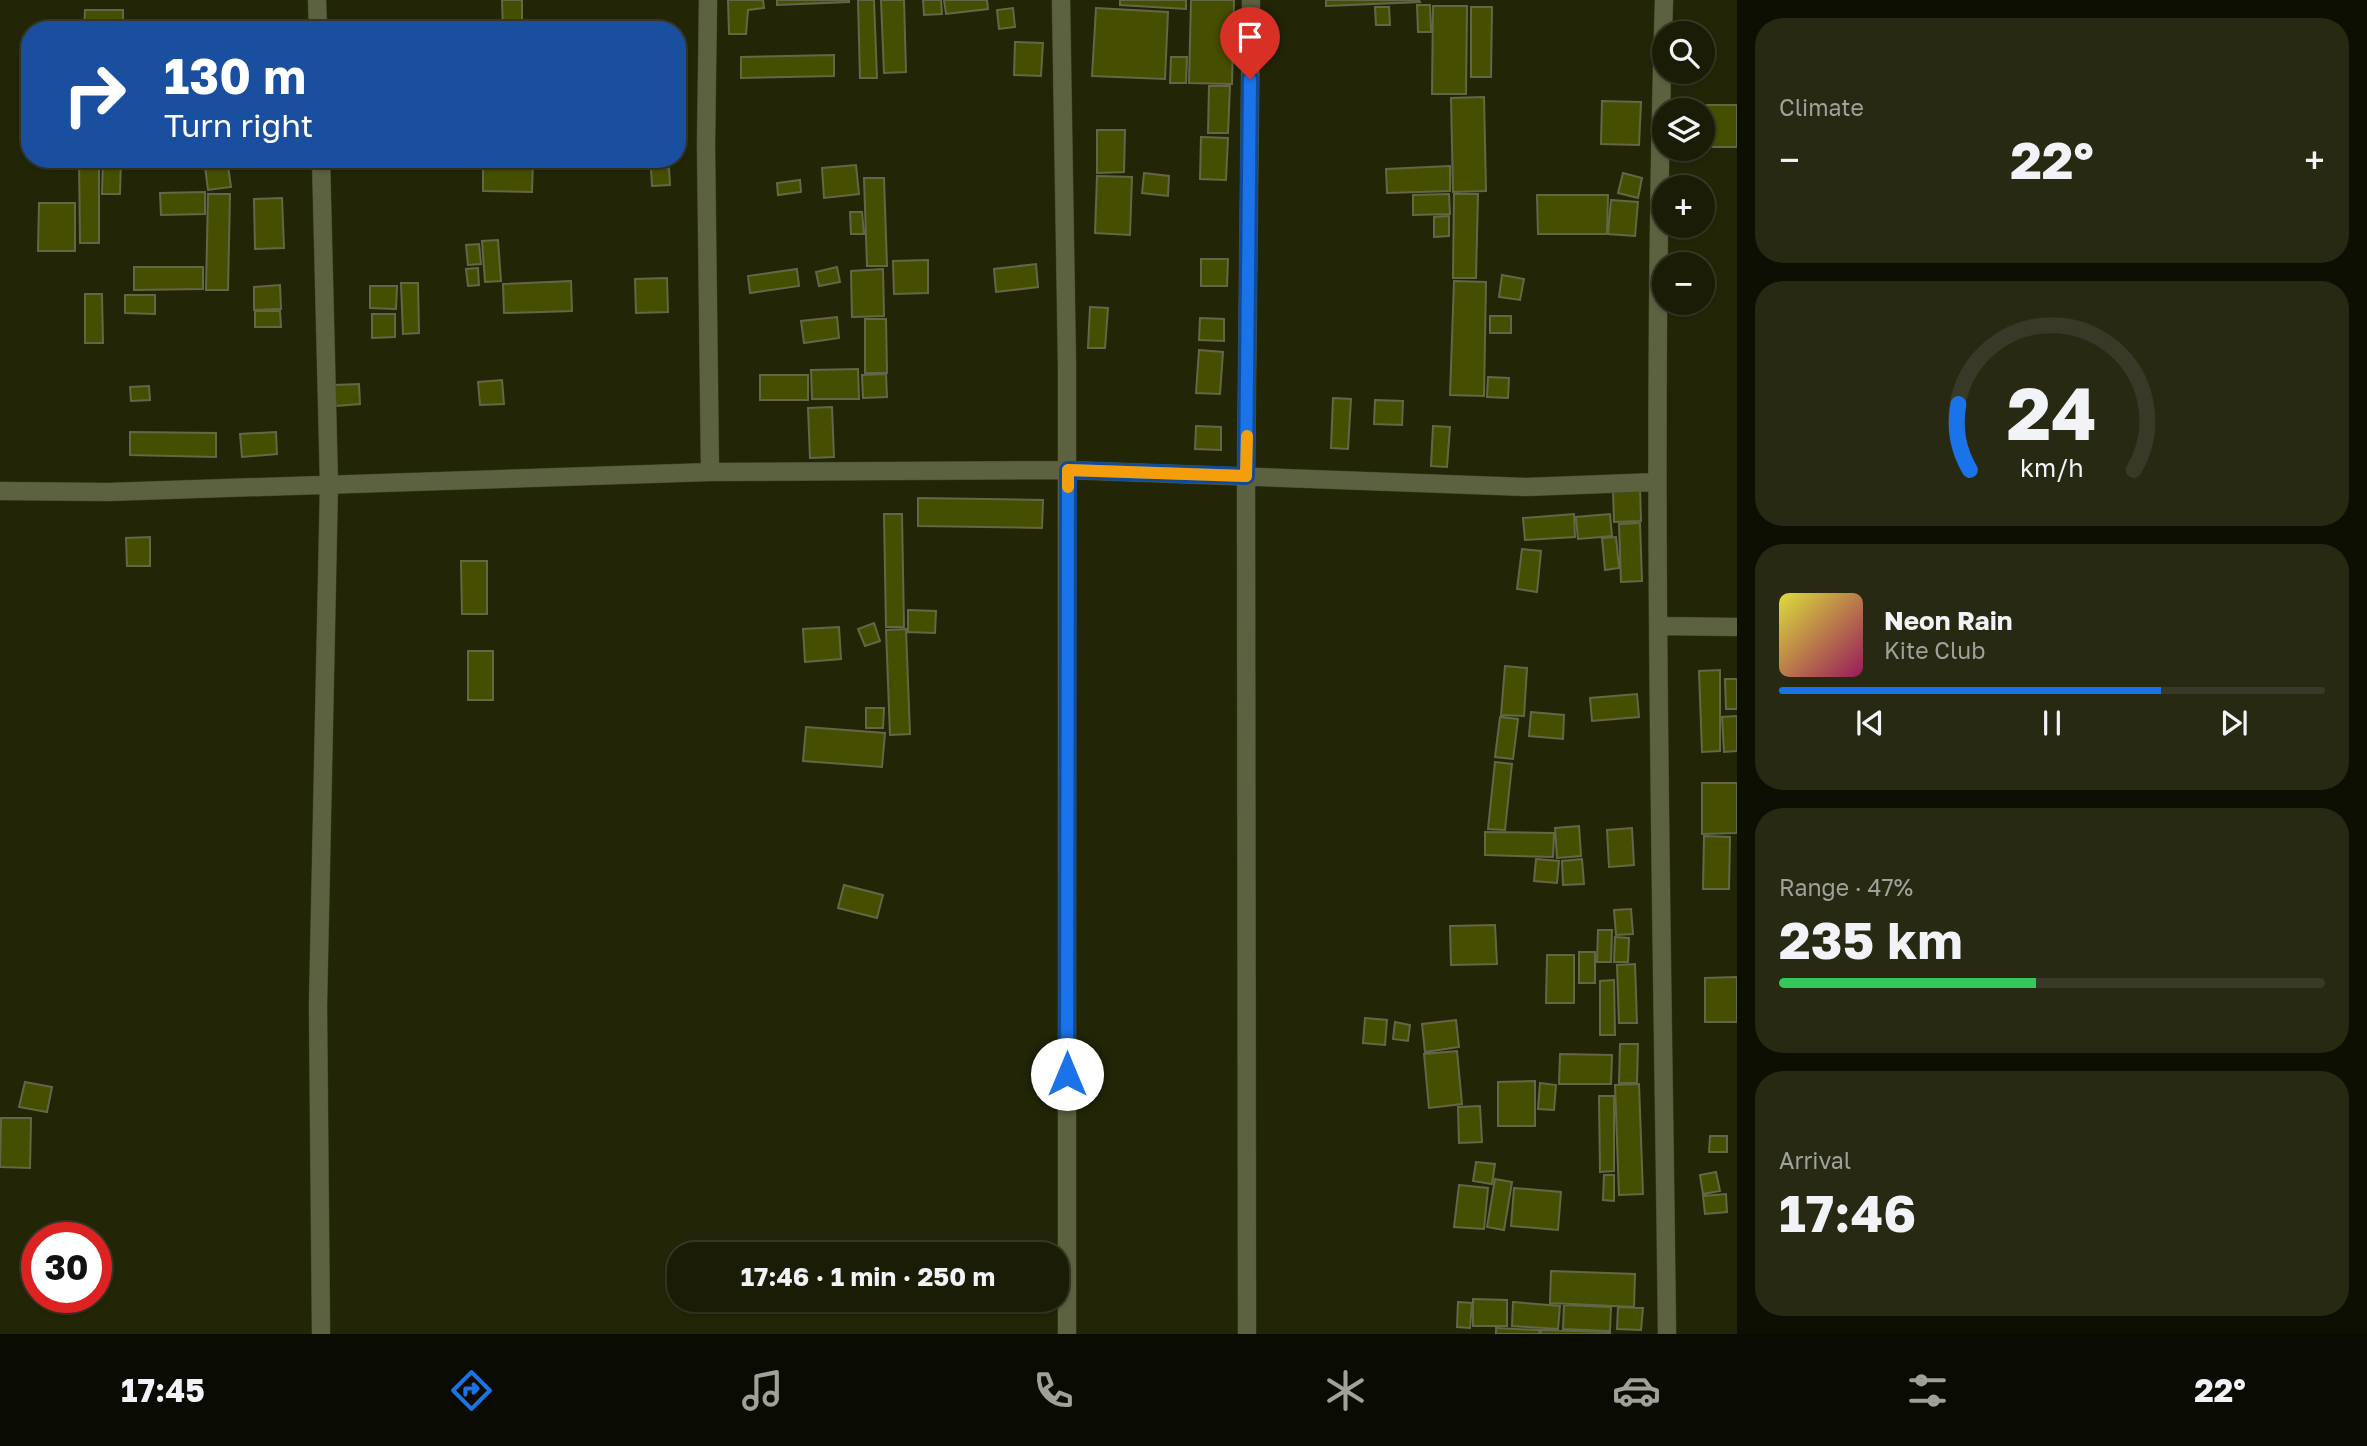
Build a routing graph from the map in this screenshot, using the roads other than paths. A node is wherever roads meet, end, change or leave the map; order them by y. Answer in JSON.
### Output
{"nodes":[{"id":1,"x":317,"y":0,"type":"edge"},
{"id":2,"x":708,"y":0,"type":"edge"},
{"id":3,"x":1061,"y":0,"type":"edge"},
{"id":4,"x":1251,"y":0,"type":"edge"},
{"id":5,"x":1664,"y":0,"type":"edge"},
{"id":6,"x":318,"y":21,"type":"edge"},
{"id":7,"x":321,"y":168,"type":"edge"},
{"id":8,"x":1068,"y":470,"type":"junction"},
{"id":9,"x":710,"y":472,"type":"junction"},
{"id":10,"x":1246,"y":476,"type":"junction"},
{"id":11,"x":1657,"y":482,"type":"junction"},
{"id":12,"x":329,"y":484,"type":"junction"},
{"id":13,"x":0,"y":491,"type":"edge"},
{"id":14,"x":1659,"y":626,"type":"junction"},
{"id":15,"x":1737,"y":627,"type":"edge"},
{"id":16,"x":321,"y":1334,"type":"edge"},
{"id":17,"x":1067,"y":1334,"type":"edge"},
{"id":18,"x":1247,"y":1334,"type":"edge"},
{"id":19,"x":1667,"y":1334,"type":"edge"}],
"edges":[{"from":1,"to":6,"type":"street"},
{"from":2,"to":9,"type":"street"},
{"from":3,"to":8,"type":"street"},
{"from":4,"to":10,"type":"street"},
{"from":5,"to":11,"type":"street"},
{"from":7,"to":12,"type":"street"},
{"from":8,"to":9,"type":"street"},
{"from":8,"to":10,"type":"street"},
{"from":8,"to":17,"type":"street"},
{"from":9,"to":12,"type":"street"},
{"from":10,"to":11,"type":"street"},
{"from":10,"to":18,"type":"street"},
{"from":11,"to":14,"type":"street"},
{"from":12,"to":13,"type":"street"},
{"from":12,"to":16,"type":"street"},
{"from":14,"to":15,"type":"street"},
{"from":14,"to":19,"type":"street"}]}
